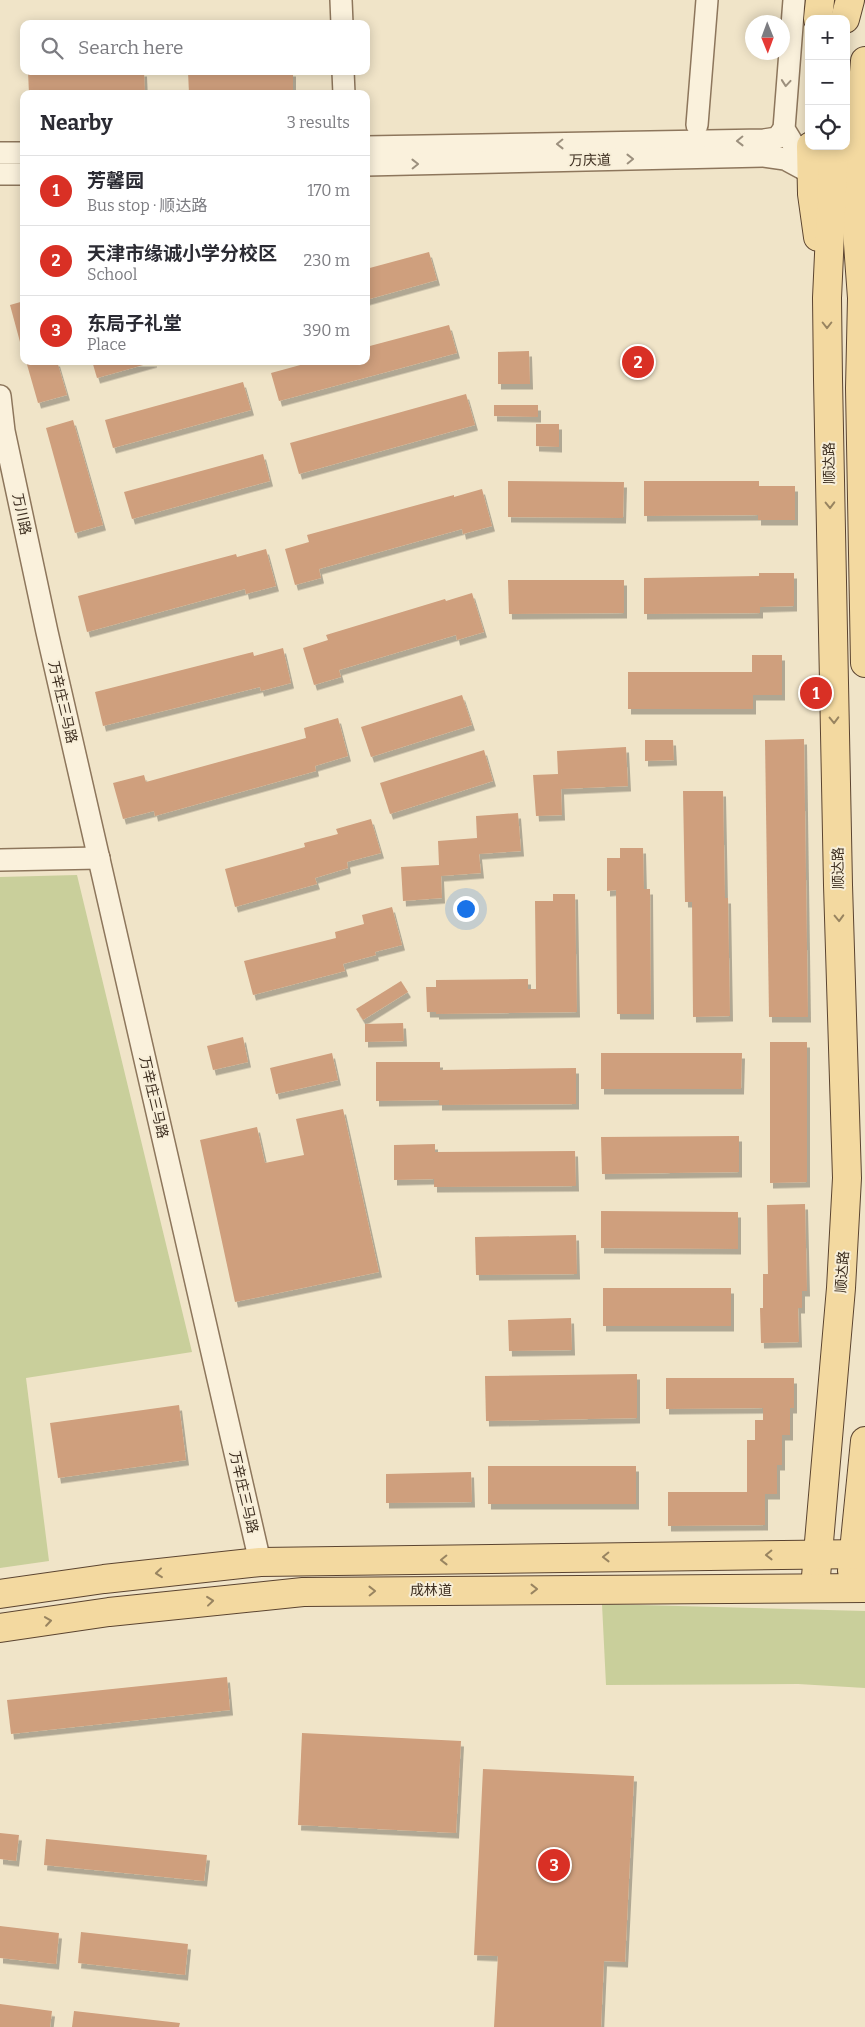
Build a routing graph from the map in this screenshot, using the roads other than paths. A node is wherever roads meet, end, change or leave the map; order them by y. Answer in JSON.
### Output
{"nodes":[{"id":1,"x":341,"y":0,"type":"edge"},
{"id":2,"x":708,"y":0,"type":"edge"},
{"id":3,"x":794,"y":0,"type":"edge"},
{"id":4,"x":820,"y":0,"type":"edge"},
{"id":5,"x":818,"y":15,"type":"edge"},
{"id":6,"x":342,"y":20,"type":"edge"},
{"id":7,"x":865,"y":61,"type":"edge"},
{"id":8,"x":343,"y":75,"type":"edge"},
{"id":9,"x":344,"y":90,"type":"edge"},
{"id":10,"x":697,"y":125,"type":"dead end"},
{"id":11,"x":784,"y":129,"type":"junction"},
{"id":12,"x":370,"y":147,"type":"edge"},
{"id":13,"x":811,"y":150,"type":"edge"},
{"id":14,"x":835,"y":150,"type":"edge"},
{"id":15,"x":20,"y":153,"type":"edge"},
{"id":16,"x":0,"y":154,"type":"edge"},
{"id":17,"x":370,"y":165,"type":"edge"},
{"id":18,"x":810,"y":173,"type":"junction"},
{"id":19,"x":0,"y":174,"type":"edge"},
{"id":20,"x":20,"y":174,"type":"edge"},
{"id":21,"x":843,"y":189,"type":"junction"},
{"id":22,"x":865,"y":270,"type":"edge"},
{"id":23,"x":827,"y":298,"type":"junction"},
{"id":24,"x":862,"y":298,"type":"junction"},
{"id":25,"x":828,"y":379,"type":"junction"},
{"id":26,"x":863,"y":389,"type":"edge"},
{"id":27,"x":0,"y":396,"type":"edge"},
{"id":28,"x":4,"y":452,"type":"edge"},
{"id":29,"x":47,"y":632,"type":"joint"},
{"id":30,"x":865,"y":664,"type":"edge"},
{"id":31,"x":99,"y":858,"type":"junction"},
{"id":32,"x":0,"y":860,"type":"edge"},
{"id":33,"x":865,"y":1441,"type":"edge"},
{"id":34,"x":817,"y":1554,"type":"junction"},
{"id":35,"x":859,"y":1554,"type":"edge"},
{"id":36,"x":260,"y":1562,"type":"junction"},
{"id":37,"x":815,"y":1588,"type":"junction"},
{"id":38,"x":857,"y":1588,"type":"edge"},
{"id":39,"x":0,"y":1594,"type":"edge"},
{"id":40,"x":0,"y":1628,"type":"edge"}],
"edges":[{"from":1,"to":6,"type":"street"},
{"from":2,"to":10,"type":"street"},
{"from":3,"to":11,"type":"street","one_way":true},
{"from":4,"to":5,"type":"main road"},
{"from":7,"to":21,"type":"main road","name":"顺达路"},
{"from":8,"to":9,"type":"street"},
{"from":11,"to":12,"type":"street","name":"万庆道","one_way":true},
{"from":11,"to":18,"type":"street"},
{"from":13,"to":18,"type":"main road"},
{"from":14,"to":21,"type":"main road","name":"顺达路"},
{"from":15,"to":16,"type":"street"},
{"from":17,"to":18,"type":"street","name":"万庆道","one_way":true},
{"from":18,"to":23,"type":"main road"},
{"from":19,"to":20,"type":"street"},
{"from":21,"to":23,"type":"main road","name":"顺达路"},
{"from":21,"to":24,"type":"main road","name":"顺达路"},
{"from":22,"to":24,"type":"main road"},
{"from":23,"to":25,"type":"main road","name":"顺达路","one_way":true},
{"from":24,"to":26,"type":"main road","name":"顺达路"},
{"from":25,"to":26,"type":"street"},
{"from":25,"to":34,"type":"main road","name":"顺达路","one_way":true},
{"from":26,"to":30,"type":"main road","name":"顺达路"},
{"from":27,"to":28,"type":"street","name":"万川路"},
{"from":28,"to":29,"type":"street","name":"万川路"},
{"from":29,"to":31,"type":"street","name":"万辛庄三马路"},
{"from":31,"to":32,"type":"street"},
{"from":31,"to":36,"type":"street","name":"万辛庄三马路"},
{"from":33,"to":35,"type":"main road"},
{"from":34,"to":35,"type":"main road"},
{"from":34,"to":36,"type":"main road","one_way":true},
{"from":34,"to":37,"type":"main road","name":"顺达路"},
{"from":35,"to":38,"type":"main road"},
{"from":36,"to":39,"type":"main road","one_way":true},
{"from":37,"to":38,"type":"main road","name":"成林道"},
{"from":40,"to":37,"type":"main road","name":"成林道","one_way":true}]}
